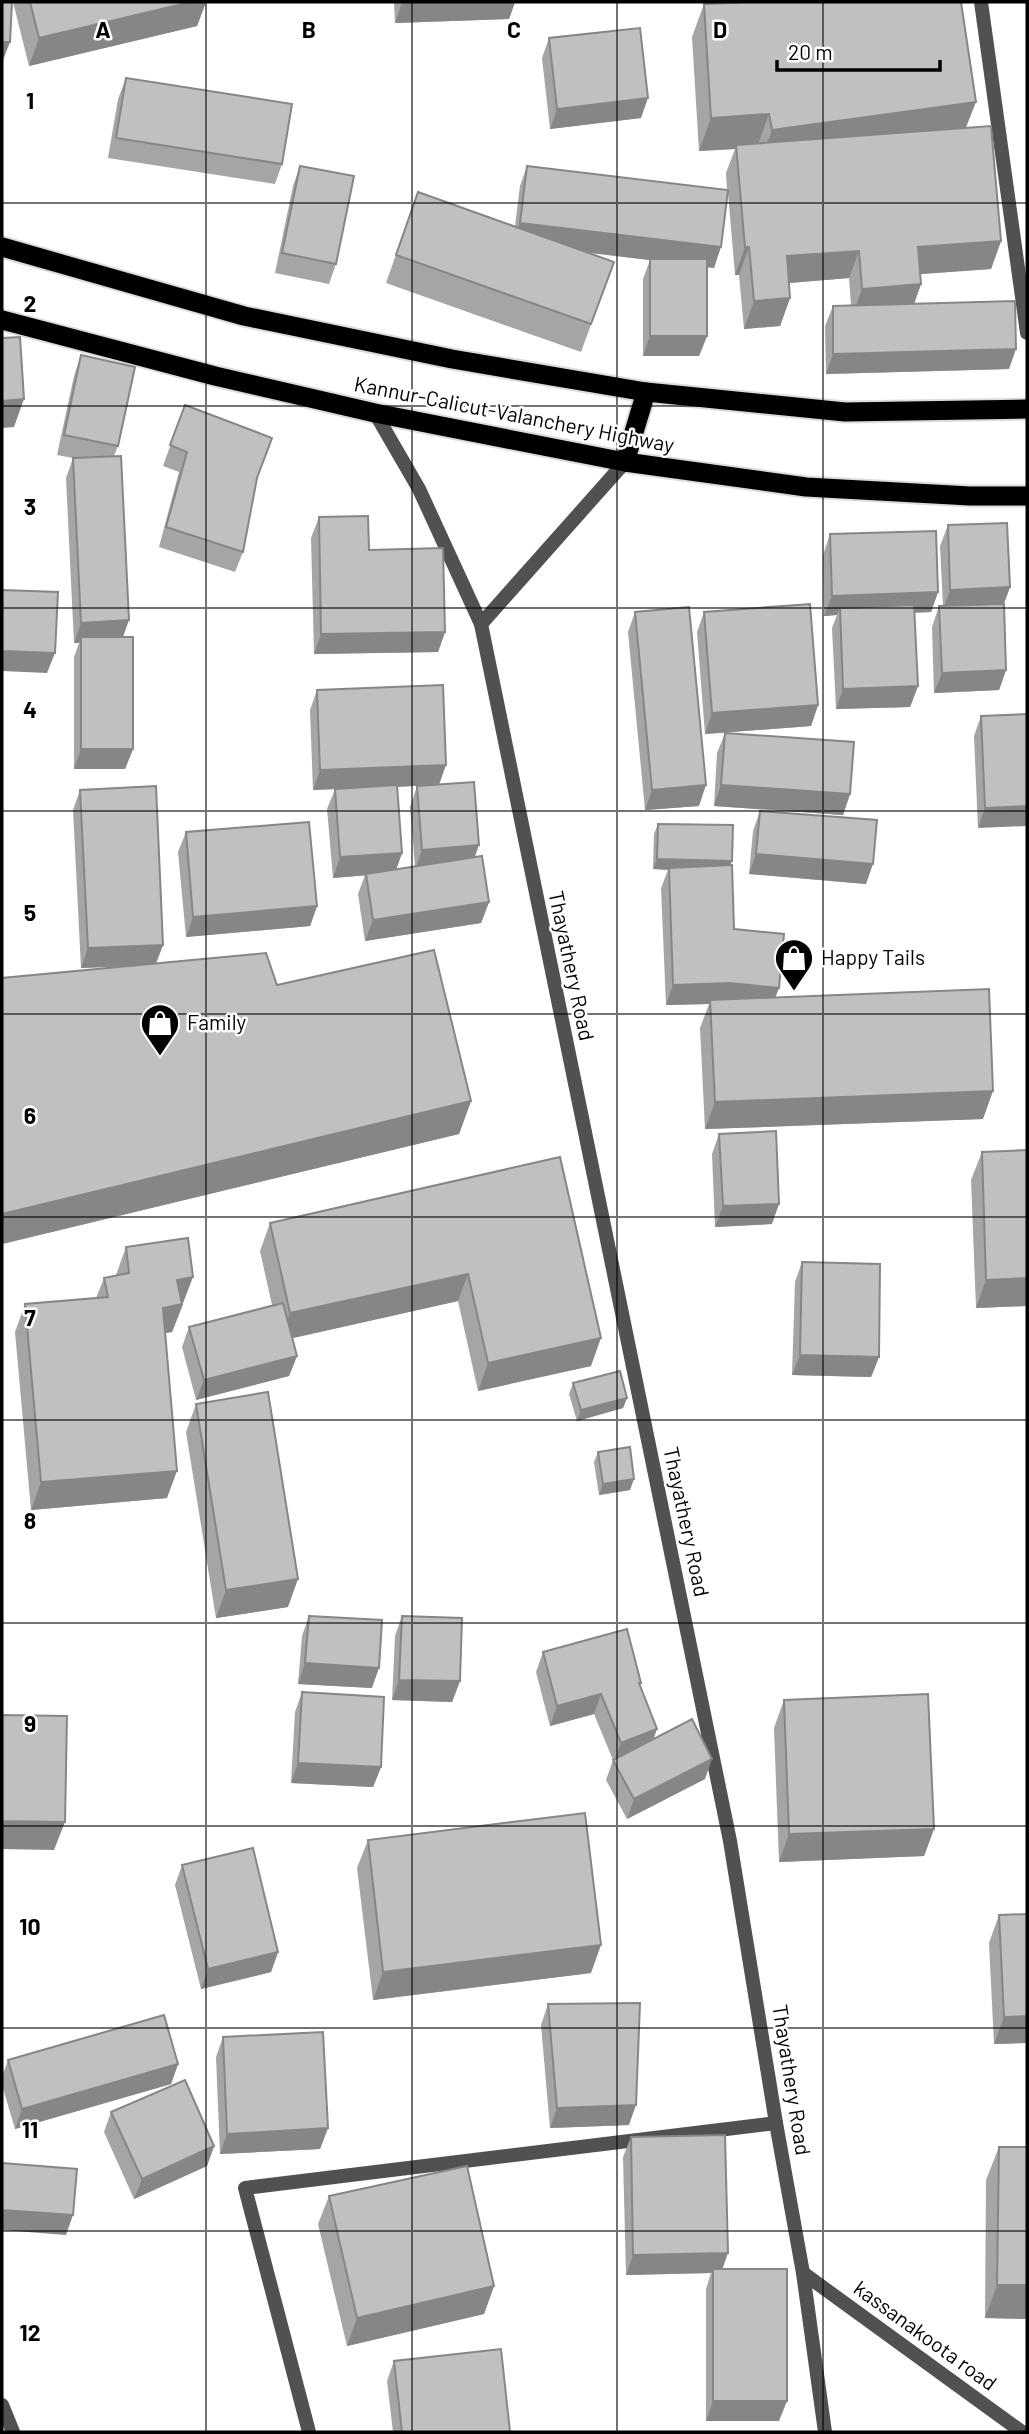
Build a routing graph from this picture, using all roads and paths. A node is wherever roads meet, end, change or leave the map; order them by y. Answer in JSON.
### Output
{"nodes":[{"id":1,"x":981,"y":2,"type":"edge"},
{"id":2,"x":2,"y":247,"type":"edge"},
{"id":3,"x":2,"y":320,"type":"edge"},
{"id":4,"x":1027,"y":333,"type":"edge"},
{"id":5,"x":646,"y":392,"type":"junction"},
{"id":6,"x":1027,"y":409,"type":"edge"},
{"id":7,"x":375,"y":413,"type":"junction"},
{"id":8,"x":625,"y":462,"type":"junction"},
{"id":9,"x":1027,"y":496,"type":"edge"},
{"id":10,"x":481,"y":624,"type":"junction"},
{"id":11,"x":776,"y":2123,"type":"junction"},
{"id":12,"x":803,"y":2273,"type":"junction"},
{"id":13,"x":2,"y":2404,"type":"edge"},
{"id":14,"x":13,"y":2432,"type":"edge"},
{"id":15,"x":309,"y":2432,"type":"edge"},
{"id":16,"x":825,"y":2432,"type":"edge"},
{"id":17,"x":1022,"y":2432,"type":"edge"}],
"edges":[{"from":1,"to":4,"type":"street"},
{"from":2,"to":5,"type":"highway","name":"Kannur-Calicut-Valanchery Highway"},
{"from":3,"to":7,"type":"highway","name":"Kannur-Calicut-Valanchery Highway"},
{"from":5,"to":6,"type":"highway","name":"Kannur-Calicut-Valanchery Highway"},
{"from":5,"to":8,"type":"highway"},
{"from":7,"to":8,"type":"highway","name":"Kannur-Calicut-Valanchery Highway"},
{"from":7,"to":10,"type":"street","name":"Thayathery Road"},
{"from":8,"to":9,"type":"highway","name":"Kannur-Calicut-Valanchery Highway"},
{"from":8,"to":10,"type":"street"},
{"from":10,"to":11,"type":"street","name":"Thayathery Road"},
{"from":11,"to":12,"type":"street","name":"Thayathery Road"},
{"from":11,"to":15,"type":"street"},
{"from":12,"to":16,"type":"street","name":"Thayathery Road"},
{"from":12,"to":17,"type":"street","name":"kassanakoota road"},
{"from":13,"to":14,"type":"street"}]}
